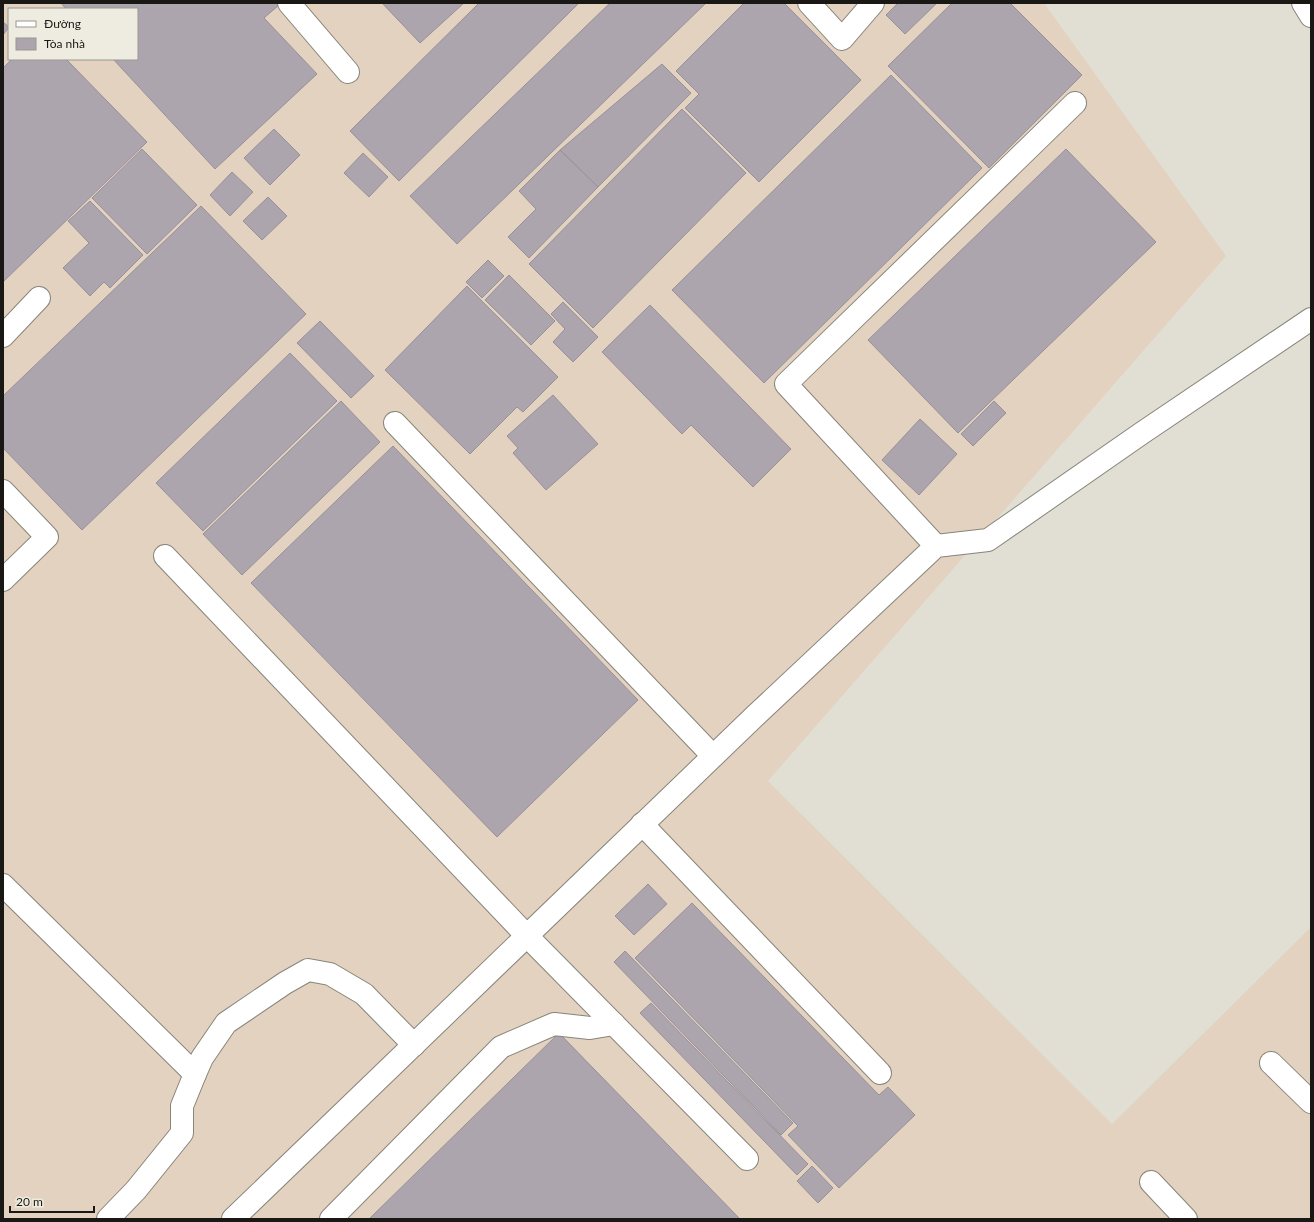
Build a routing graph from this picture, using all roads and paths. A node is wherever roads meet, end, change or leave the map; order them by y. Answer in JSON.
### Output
{"nodes":[{"id":1,"x":289,"y":3,"type":"edge"},
{"id":2,"x":809,"y":3,"type":"edge"},
{"id":3,"x":873,"y":3,"type":"edge"},
{"id":4,"x":1303,"y":3,"type":"edge"},
{"id":5,"x":1311,"y":16,"type":"edge"},
{"id":6,"x":348,"y":72,"type":"dead end"},
{"id":7,"x":1075,"y":103,"type":"dead end"},
{"id":8,"x":39,"y":298,"type":"dead end"},
{"id":9,"x":1311,"y":319,"type":"edge"},
{"id":10,"x":3,"y":336,"type":"edge"},
{"id":11,"x":395,"y":423,"type":"dead end"},
{"id":12,"x":3,"y":491,"type":"edge"},
{"id":13,"x":936,"y":546,"type":"junction"},
{"id":14,"x":165,"y":556,"type":"dead end"},
{"id":15,"x":3,"y":580,"type":"edge"},
{"id":16,"x":713,"y":756,"type":"junction"},
{"id":17,"x":642,"y":824,"type":"junction"},
{"id":18,"x":3,"y":885,"type":"edge"},
{"id":19,"x":527,"y":936,"type":"junction"},
{"id":20,"x":614,"y":1024,"type":"junction"},
{"id":21,"x":414,"y":1045,"type":"junction"},
{"id":22,"x":1271,"y":1062,"type":"dead end"},
{"id":23,"x":880,"y":1073,"type":"dead end"},
{"id":24,"x":195,"y":1074,"type":"junction"},
{"id":25,"x":1311,"y":1102,"type":"edge"},
{"id":26,"x":747,"y":1158,"type":"dead end"},
{"id":27,"x":1151,"y":1182,"type":"dead end"},
{"id":28,"x":108,"y":1219,"type":"edge"},
{"id":29,"x":234,"y":1219,"type":"edge"},
{"id":30,"x":331,"y":1219,"type":"edge"},
{"id":31,"x":1186,"y":1219,"type":"edge"}],
"edges":[{"from":1,"to":6,"type":"street"},
{"from":2,"to":3,"type":"street"},
{"from":4,"to":5,"type":"street"},
{"from":7,"to":13,"type":"street"},
{"from":8,"to":10,"type":"street"},
{"from":9,"to":13,"type":"street"},
{"from":11,"to":16,"type":"street"},
{"from":12,"to":15,"type":"street"},
{"from":13,"to":16,"type":"street"},
{"from":14,"to":19,"type":"street"},
{"from":16,"to":17,"type":"street"},
{"from":17,"to":19,"type":"street"},
{"from":17,"to":23,"type":"street"},
{"from":18,"to":24,"type":"street"},
{"from":19,"to":20,"type":"street"},
{"from":19,"to":21,"type":"street"},
{"from":20,"to":26,"type":"street"},
{"from":20,"to":30,"type":"street"},
{"from":21,"to":24,"type":"street"},
{"from":21,"to":29,"type":"street"},
{"from":22,"to":25,"type":"street"},
{"from":24,"to":28,"type":"street"},
{"from":27,"to":31,"type":"street"}]}
